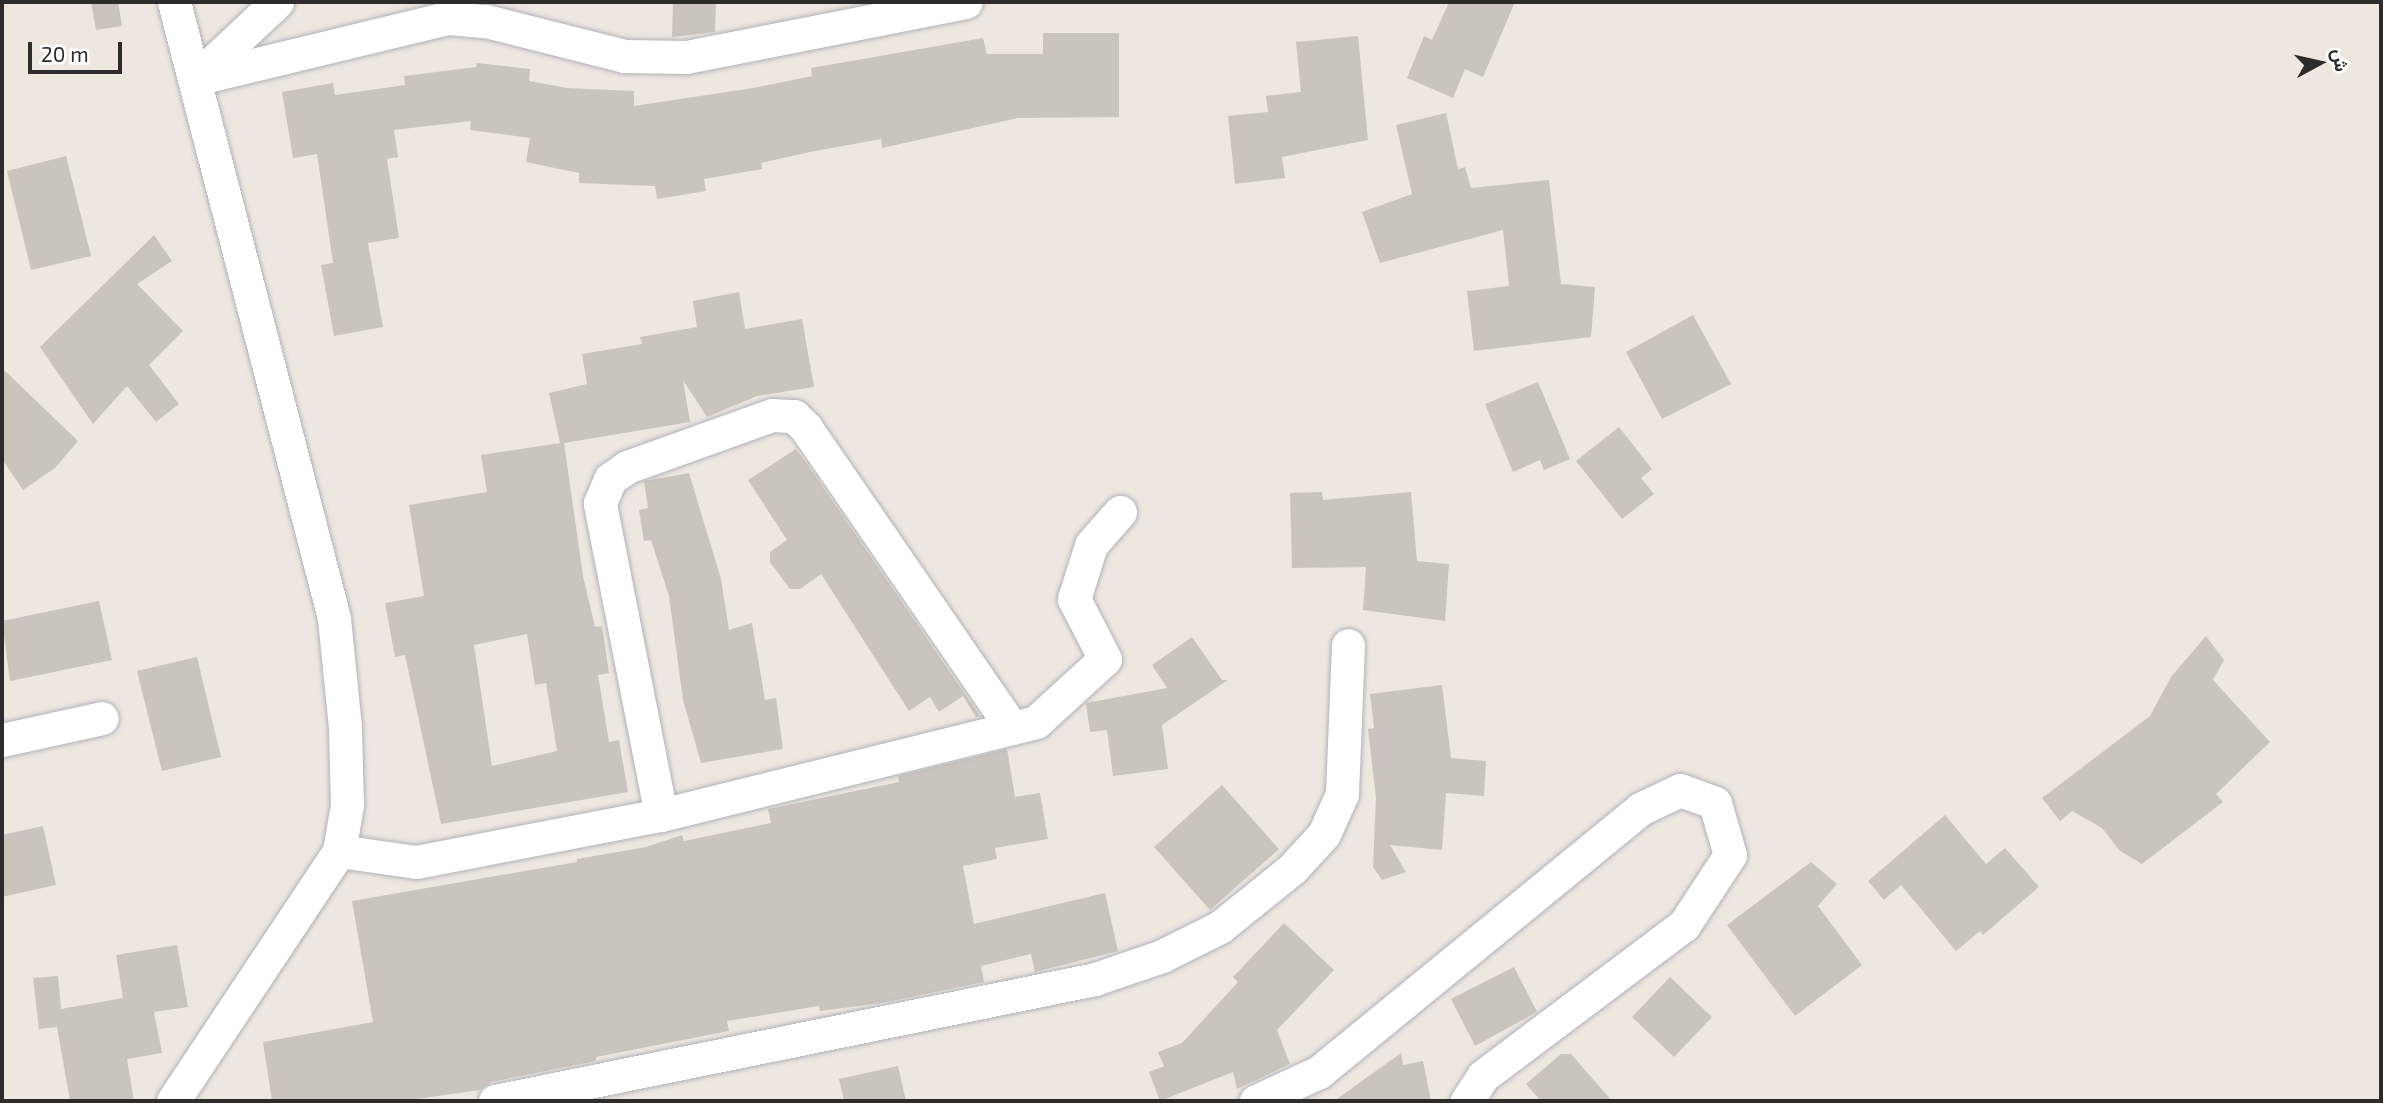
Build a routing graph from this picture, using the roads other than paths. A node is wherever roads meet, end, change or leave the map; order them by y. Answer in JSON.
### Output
{"nodes":[{"id":1,"x":174,"y":2,"type":"edge"},
{"id":2,"x":276,"y":2,"type":"edge"},
{"id":3,"x":966,"y":2,"type":"edge"},
{"id":4,"x":195,"y":79,"type":"junction"},
{"id":5,"x":1120,"y":512,"type":"dead end"},
{"id":6,"x":1348,"y":645,"type":"dead end"},
{"id":7,"x":102,"y":718,"type":"dead end"},
{"id":8,"x":1012,"y":728,"type":"junction"},
{"id":9,"x":2,"y":740,"type":"edge"},
{"id":10,"x":661,"y":815,"type":"junction"},
{"id":11,"x":339,"y":851,"type":"junction"},
{"id":12,"x":603,"y":1090,"type":"edge"},
{"id":13,"x":173,"y":1101,"type":"edge"},
{"id":14,"x":495,"y":1101,"type":"edge"},
{"id":15,"x":1256,"y":1101,"type":"edge"},
{"id":16,"x":1467,"y":1101,"type":"edge"}],
"edges":[{"from":1,"to":4,"type":"street"},
{"from":2,"to":4,"type":"street"},
{"from":3,"to":4,"type":"street"},
{"from":4,"to":11,"type":"street"},
{"from":5,"to":8,"type":"street"},
{"from":6,"to":12,"type":"street"},
{"from":7,"to":9,"type":"street"},
{"from":8,"to":10,"type":"street"},
{"from":8,"to":10,"type":"street"},
{"from":10,"to":11,"type":"street"},
{"from":11,"to":13,"type":"street"},
{"from":12,"to":14,"type":"street"},
{"from":15,"to":16,"type":"street"}]}
